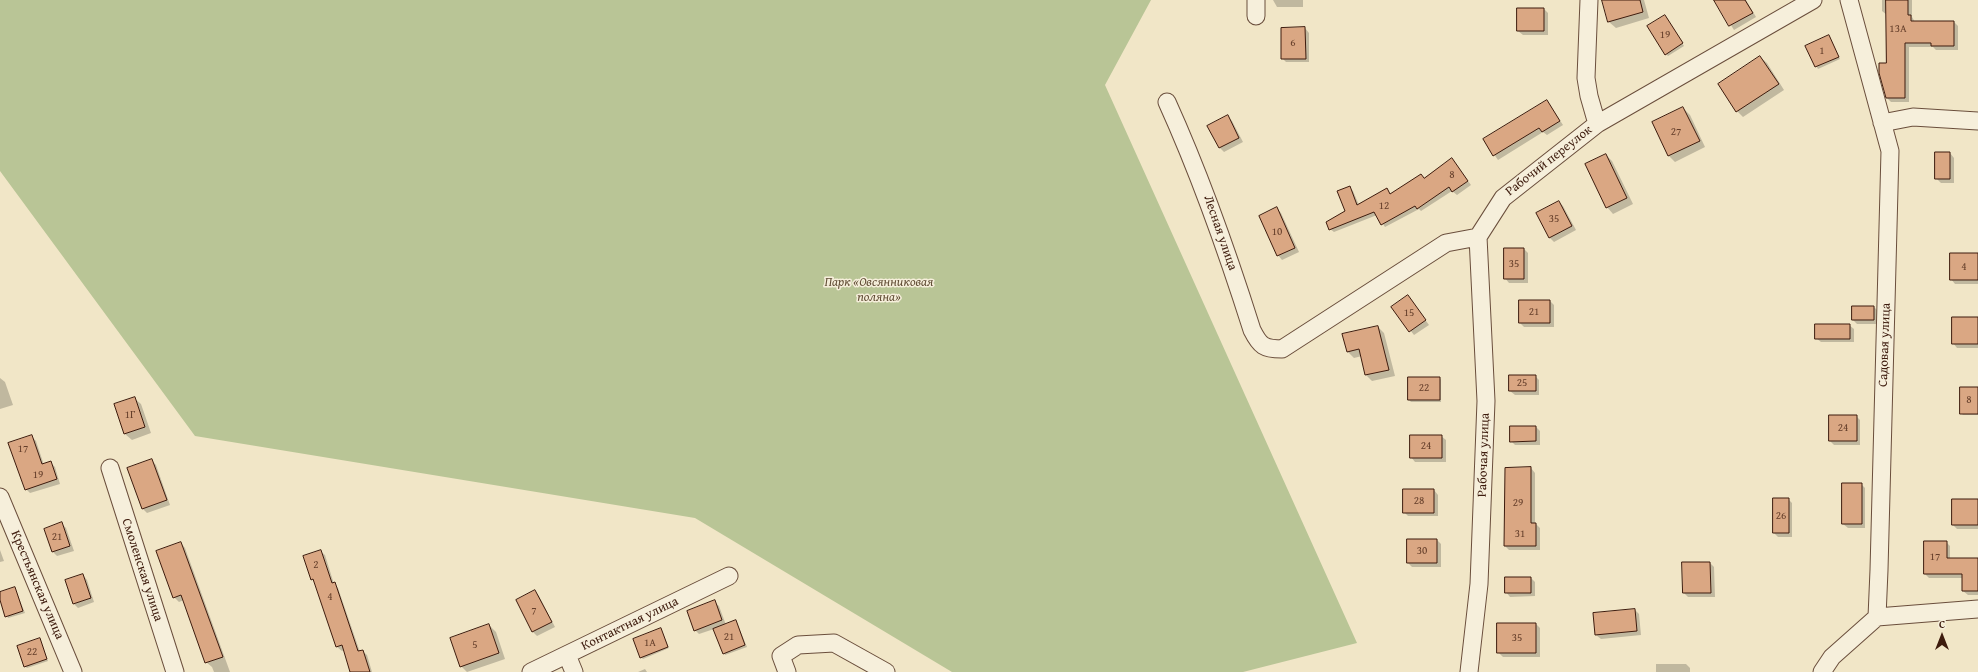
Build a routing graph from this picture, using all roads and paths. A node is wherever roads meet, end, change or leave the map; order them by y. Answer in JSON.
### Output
{"nodes":[{"id":1,"x":1589,"y":0,"type":"edge"},
{"id":2,"x":1813,"y":0,"type":"edge"},
{"id":3,"x":1848,"y":0,"type":"edge"},
{"id":4,"x":1167,"y":102,"type":"dead end"},
{"id":5,"x":1978,"y":121,"type":"edge"},
{"id":6,"x":1882,"y":123,"type":"junction"},
{"id":7,"x":1597,"y":124,"type":"junction"},
{"id":8,"x":1478,"y":237,"type":"junction"},
{"id":9,"x":110,"y":468,"type":"dead end"},
{"id":10,"x":0,"y":497,"type":"edge"},
{"id":11,"x":729,"y":576,"type":"dead end"},
{"id":12,"x":1978,"y":609,"type":"edge"},
{"id":13,"x":1877,"y":617,"type":"junction"},
{"id":14,"x":567,"y":655,"type":"junction"},
{"id":15,"x":73,"y":672,"type":"edge"},
{"id":16,"x":174,"y":672,"type":"edge"},
{"id":17,"x":531,"y":672,"type":"edge"},
{"id":18,"x":574,"y":672,"type":"edge"},
{"id":19,"x":787,"y":672,"type":"edge"},
{"id":20,"x":886,"y":672,"type":"edge"},
{"id":21,"x":1468,"y":672,"type":"edge"},
{"id":22,"x":1822,"y":672,"type":"edge"}],
"edges":[{"from":1,"to":7,"type":"street"},
{"from":2,"to":7,"type":"street","name":"Рабочий переулок"},
{"from":3,"to":6,"type":"street","name":"Садовая улица"},
{"from":4,"to":8,"type":"street","name":"Лесная улица"},
{"from":5,"to":6,"type":"street"},
{"from":6,"to":13,"type":"street","name":"Садовая улица"},
{"from":7,"to":8,"type":"street","name":"Рабочий переулок"},
{"from":8,"to":21,"type":"street","name":"Рабочая улица"},
{"from":9,"to":16,"type":"street","name":"Смоленская улица"},
{"from":10,"to":15,"type":"street","name":"Крестьянская улица"},
{"from":11,"to":14,"type":"street","name":"Контактная улица"},
{"from":12,"to":13,"type":"street"},
{"from":13,"to":22,"type":"street"},
{"from":14,"to":17,"type":"street","name":"Контактная улица"},
{"from":14,"to":18,"type":"street"},
{"from":19,"to":20,"type":"street"}]}
